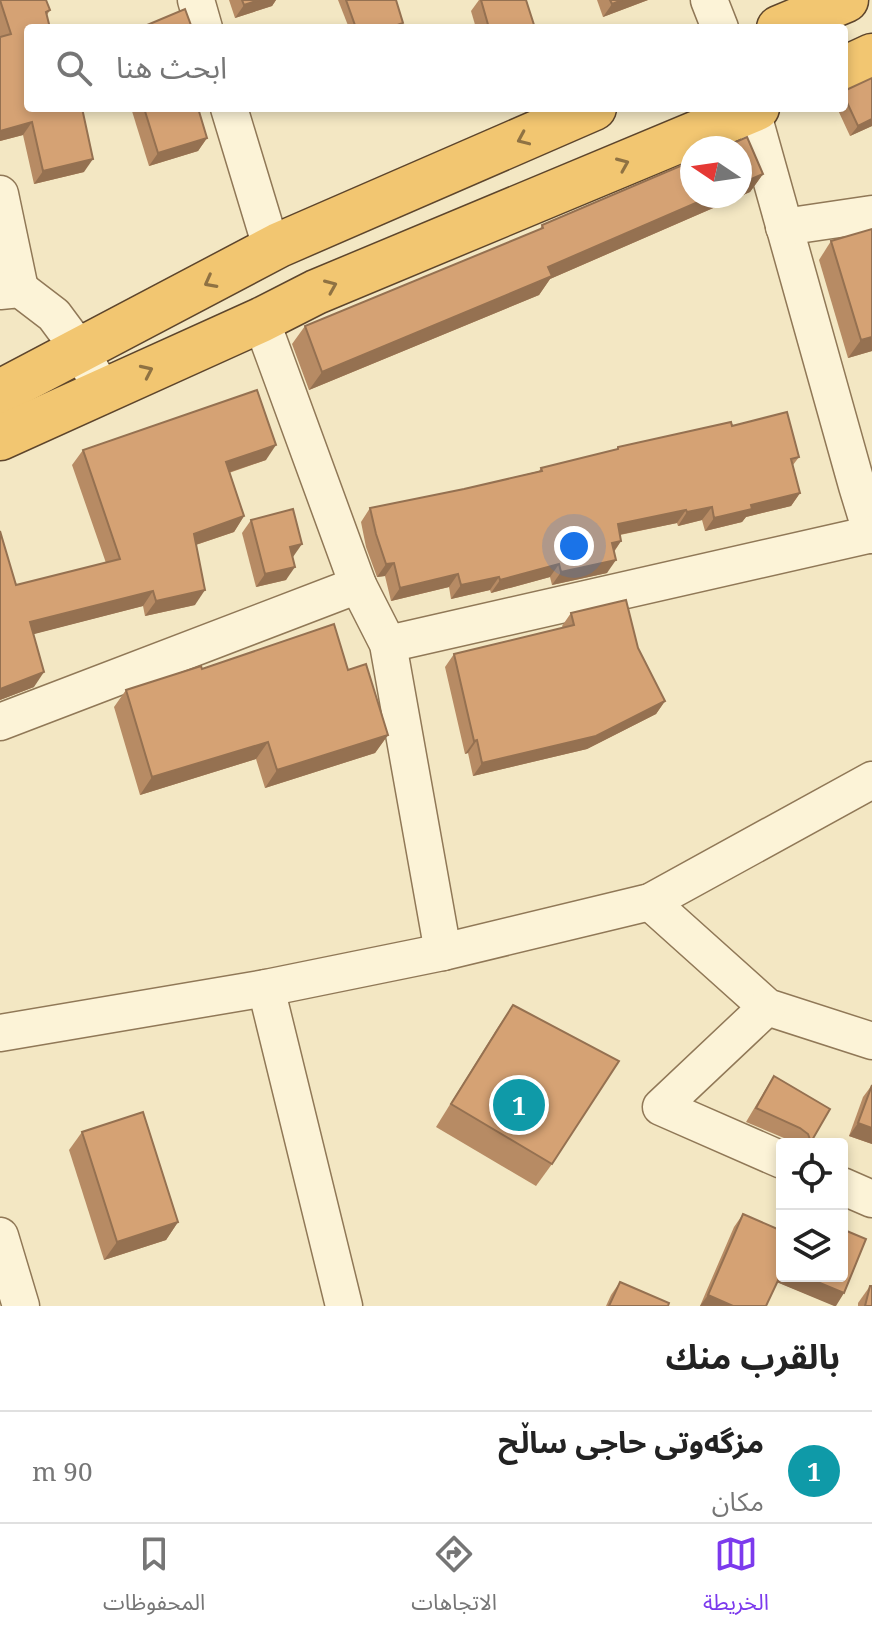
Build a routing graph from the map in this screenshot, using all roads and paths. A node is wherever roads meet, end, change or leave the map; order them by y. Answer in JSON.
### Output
{"nodes":[{"id":1,"x":196,"y":0,"type":"edge"},
{"id":2,"x":709,"y":0,"type":"edge"},
{"id":3,"x":846,"y":0,"type":"edge"},
{"id":4,"x":203,"y":24,"type":"edge"},
{"id":5,"x":718,"y":24,"type":"edge"},
{"id":6,"x":789,"y":24,"type":"edge"},
{"id":7,"x":872,"y":56,"type":"edge"},
{"id":8,"x":848,"y":67,"type":"edge"},
{"id":9,"x":230,"y":112,"type":"edge"},
{"id":10,"x":585,"y":112,"type":"edge"},
{"id":11,"x":748,"y":112,"type":"edge"},
{"id":12,"x":756,"y":112,"type":"edge"},
{"id":13,"x":0,"y":194,"type":"edge"},
{"id":14,"x":872,"y":214,"type":"edge"},
{"id":15,"x":784,"y":227,"type":"junction"},
{"id":16,"x":272,"y":250,"type":"junction"},
{"id":17,"x":10,"y":290,"type":"edge"},
{"id":18,"x":261,"y":320,"type":"junction"},
{"id":19,"x":80,"y":350,"type":"junction"},
{"id":20,"x":103,"y":391,"type":"junction"},
{"id":21,"x":0,"y":392,"type":"edge"},
{"id":22,"x":0,"y":438,"type":"edge"},
{"id":23,"x":864,"y":483,"type":"edge"},
{"id":24,"x":872,"y":535,"type":"edge"},
{"id":25,"x":358,"y":585,"type":"junction"},
{"id":26,"x":388,"y":644,"type":"junction"},
{"id":27,"x":0,"y":722,"type":"edge"},
{"id":28,"x":872,"y":780,"type":"edge"},
{"id":29,"x":650,"y":902,"type":"junction"},
{"id":30,"x":443,"y":952,"type":"junction"},
{"id":31,"x":266,"y":988,"type":"junction"},
{"id":32,"x":767,"y":1007,"type":"junction"},
{"id":33,"x":0,"y":1033,"type":"edge"},
{"id":34,"x":872,"y":1041,"type":"edge"},
{"id":35,"x":776,"y":1157,"type":"edge"},
{"id":36,"x":848,"y":1189,"type":"edge"},
{"id":37,"x":872,"y":1199,"type":"edge"},
{"id":38,"x":0,"y":1236,"type":"edge"},
{"id":39,"x":21,"y":1306,"type":"edge"},
{"id":40,"x":344,"y":1306,"type":"edge"}],
"edges":[{"from":1,"to":4,"type":"street"},
{"from":2,"to":5,"type":"street"},
{"from":3,"to":6,"type":"highway"},
{"from":7,"to":8,"type":"highway"},
{"from":9,"to":16,"type":"street"},
{"from":10,"to":16,"type":"highway","one_way":true},
{"from":18,"to":11,"type":"highway","one_way":true},
{"from":12,"to":15,"type":"street"},
{"from":13,"to":17,"type":"street"},
{"from":14,"to":15,"type":"street"},
{"from":15,"to":23,"type":"street"},
{"from":16,"to":19,"type":"highway","one_way":true},
{"from":17,"to":19,"type":"street"},
{"from":20,"to":18,"type":"highway","one_way":true},
{"from":18,"to":25,"type":"street"},
{"from":19,"to":20,"type":"street"},
{"from":19,"to":21,"type":"highway"},
{"from":20,"to":22,"type":"highway"},
{"from":23,"to":24,"type":"street"},
{"from":24,"to":26,"type":"street"},
{"from":25,"to":26,"type":"street"},
{"from":25,"to":27,"type":"street"},
{"from":26,"to":30,"type":"street"},
{"from":28,"to":29,"type":"street"},
{"from":29,"to":30,"type":"street"},
{"from":29,"to":32,"type":"street"},
{"from":30,"to":31,"type":"street"},
{"from":31,"to":33,"type":"street"},
{"from":31,"to":40,"type":"street"},
{"from":32,"to":34,"type":"street"},
{"from":32,"to":35,"type":"street"},
{"from":36,"to":37,"type":"street"},
{"from":38,"to":39,"type":"street"}]}
